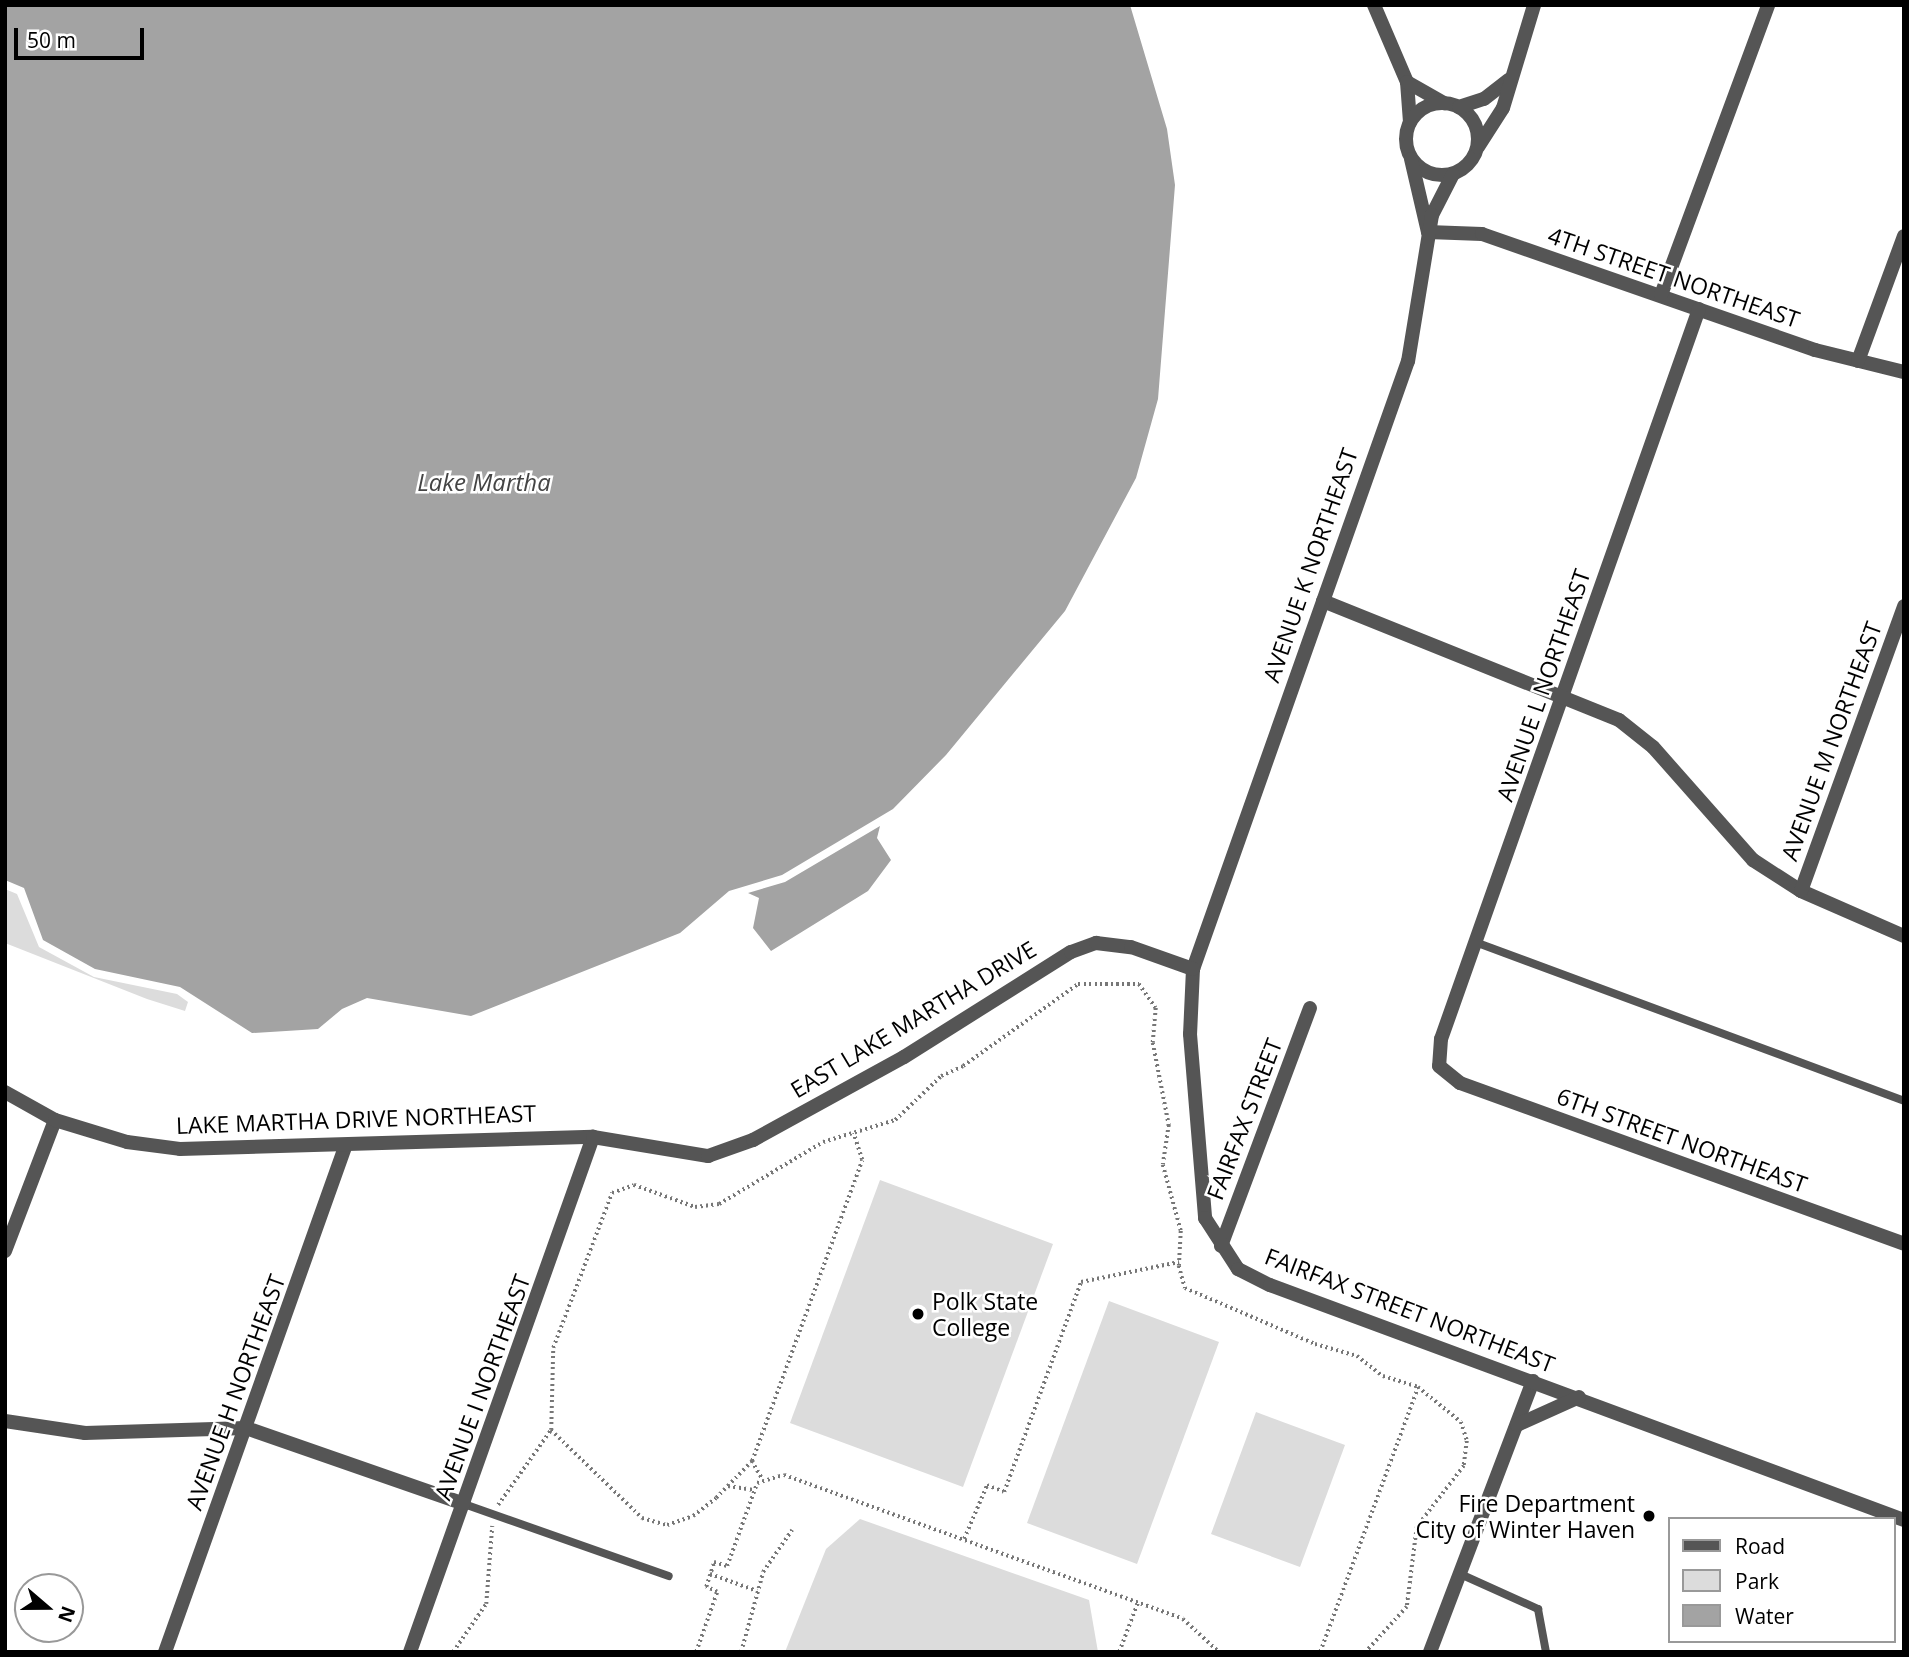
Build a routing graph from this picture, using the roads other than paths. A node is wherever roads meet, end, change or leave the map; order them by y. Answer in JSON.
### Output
{"nodes":[{"id":1,"x":1374,"y":5,"type":"edge"},
{"id":2,"x":1534,"y":5,"type":"edge"},
{"id":3,"x":1768,"y":5,"type":"edge"},
{"id":4,"x":1508,"y":80,"type":"junction"},
{"id":5,"x":1407,"y":82,"type":"junction"},
{"id":6,"x":1444,"y":103,"type":"junction"},
{"id":7,"x":1459,"y":107,"type":"junction"},
{"id":8,"x":1410,"y":122,"type":"junction"},
{"id":9,"x":1478,"y":147,"type":"junction"},
{"id":10,"x":1411,"y":159,"type":"junction"},
{"id":11,"x":1453,"y":174,"type":"junction"},
{"id":12,"x":1428,"y":232,"type":"junction"},
{"id":13,"x":1904,"y":236,"type":"edge"},
{"id":14,"x":1661,"y":295,"type":"junction"},
{"id":15,"x":1699,"y":309,"type":"junction"},
{"id":16,"x":1858,"y":361,"type":"junction"},
{"id":17,"x":1904,"y":372,"type":"edge"},
{"id":18,"x":1323,"y":601,"type":"junction"},
{"id":19,"x":1904,"y":606,"type":"edge"},
{"id":20,"x":1561,"y":695,"type":"junction"},
{"id":21,"x":1801,"y":891,"type":"junction"},
{"id":22,"x":1213,"y":908,"type":"joint"},
{"id":23,"x":1904,"y":936,"type":"edge"},
{"id":24,"x":1475,"y":942,"type":"junction"},
{"id":25,"x":1193,"y":969,"type":"junction"},
{"id":26,"x":1310,"y":1008,"type":"dead end"},
{"id":27,"x":1446,"y":1076,"type":"joint"},
{"id":28,"x":5,"y":1092,"type":"edge"},
{"id":29,"x":1904,"y":1101,"type":"edge"},
{"id":30,"x":55,"y":1121,"type":"junction"},
{"id":31,"x":593,"y":1137,"type":"junction"},
{"id":32,"x":345,"y":1147,"type":"junction"},
{"id":33,"x":1904,"y":1244,"type":"edge"},
{"id":34,"x":1221,"y":1246,"type":"junction"},
{"id":35,"x":5,"y":1251,"type":"edge"},
{"id":36,"x":1533,"y":1381,"type":"junction"},
{"id":37,"x":1579,"y":1397,"type":"junction"},
{"id":38,"x":5,"y":1421,"type":"edge"},
{"id":39,"x":1517,"y":1425,"type":"junction"},
{"id":40,"x":246,"y":1428,"type":"junction"},
{"id":41,"x":464,"y":1504,"type":"junction"},
{"id":42,"x":1904,"y":1520,"type":"edge"},
{"id":43,"x":1458,"y":1573,"type":"junction"},
{"id":44,"x":669,"y":1577,"type":"dead end"},
{"id":45,"x":165,"y":1652,"type":"edge"},
{"id":46,"x":410,"y":1652,"type":"edge"},
{"id":47,"x":1430,"y":1652,"type":"edge"},
{"id":48,"x":1546,"y":1652,"type":"edge"}],
"edges":[{"from":1,"to":5,"type":"street"},
{"from":2,"to":4,"type":"street"},
{"from":3,"to":14,"type":"street"},
{"from":4,"to":7,"type":"street"},
{"from":4,"to":9,"type":"street"},
{"from":5,"to":6,"type":"street"},
{"from":5,"to":8,"type":"street"},
{"from":6,"to":7,"type":"street"},
{"from":6,"to":8,"type":"street"},
{"from":7,"to":9,"type":"street"},
{"from":8,"to":10,"type":"street"},
{"from":9,"to":11,"type":"street"},
{"from":10,"to":11,"type":"street"},
{"from":10,"to":12,"type":"street","name":"AVENUE K NORTHEAST"},
{"from":11,"to":12,"type":"street","name":"AVENUE K NORTHEAST"},
{"from":12,"to":14,"type":"street","name":"4TH STREET NORTHEAST"},
{"from":12,"to":18,"type":"street","name":"AVENUE K NORTHEAST"},
{"from":13,"to":16,"type":"street"},
{"from":14,"to":15,"type":"street","name":"4TH STREET NORTHEAST"},
{"from":15,"to":16,"type":"street","name":"4TH STREET NORTHEAST"},
{"from":15,"to":20,"type":"street","name":"AVENUE L NORTHEAST"},
{"from":16,"to":17,"type":"street","name":"4TH STREET NORTHEAST"},
{"from":18,"to":20,"type":"street"},
{"from":18,"to":22,"type":"street","name":"AVENUE K NORTHEAST"},
{"from":19,"to":21,"type":"street","name":"AVENUE M NORTHEAST"},
{"from":20,"to":21,"type":"street"},
{"from":20,"to":24,"type":"street","name":"AVENUE L NORTHEAST"},
{"from":21,"to":23,"type":"street"},
{"from":22,"to":25,"type":"street","name":"FAIRFAX STREET NORTHEAST"},
{"from":24,"to":27,"type":"street","name":"AVENUE L NORTHEAST"},
{"from":24,"to":29,"type":"lane"},
{"from":25,"to":31,"type":"street","name":"EAST LAKE MARTHA DRIVE"},
{"from":25,"to":34,"type":"street","name":"FAIRFAX STREET NORTHEAST"},
{"from":26,"to":34,"type":"street","name":"FAIRFAX STREET"},
{"from":27,"to":33,"type":"street","name":"6TH STREET NORTHEAST"},
{"from":28,"to":30,"type":"street","name":"LAKE MARTHA DRIVE NORTHEAST"},
{"from":30,"to":32,"type":"street","name":"LAKE MARTHA DRIVE NORTHEAST"},
{"from":30,"to":35,"type":"street"},
{"from":31,"to":32,"type":"street","name":"LAKE MARTHA DRIVE NORTHEAST"},
{"from":31,"to":41,"type":"street","name":"AVENUE I NORTHEAST"},
{"from":32,"to":40,"type":"street","name":"AVENUE H NORTHEAST"},
{"from":34,"to":36,"type":"street","name":"FAIRFAX STREET NORTHEAST"},
{"from":36,"to":37,"type":"street","name":"FAIRFAX STREET NORTHEAST"},
{"from":36,"to":39,"type":"street"},
{"from":37,"to":39,"type":"street"},
{"from":37,"to":42,"type":"street","name":"FAIRFAX STREET NORTHEAST"},
{"from":38,"to":40,"type":"street"},
{"from":39,"to":43,"type":"street"},
{"from":40,"to":41,"type":"street"},
{"from":40,"to":45,"type":"street","name":"AVENUE H NORTHEAST"},
{"from":41,"to":44,"type":"lane"},
{"from":41,"to":46,"type":"street","name":"AVENUE I NORTHEAST"},
{"from":43,"to":47,"type":"street"},
{"from":43,"to":48,"type":"lane"}]}
